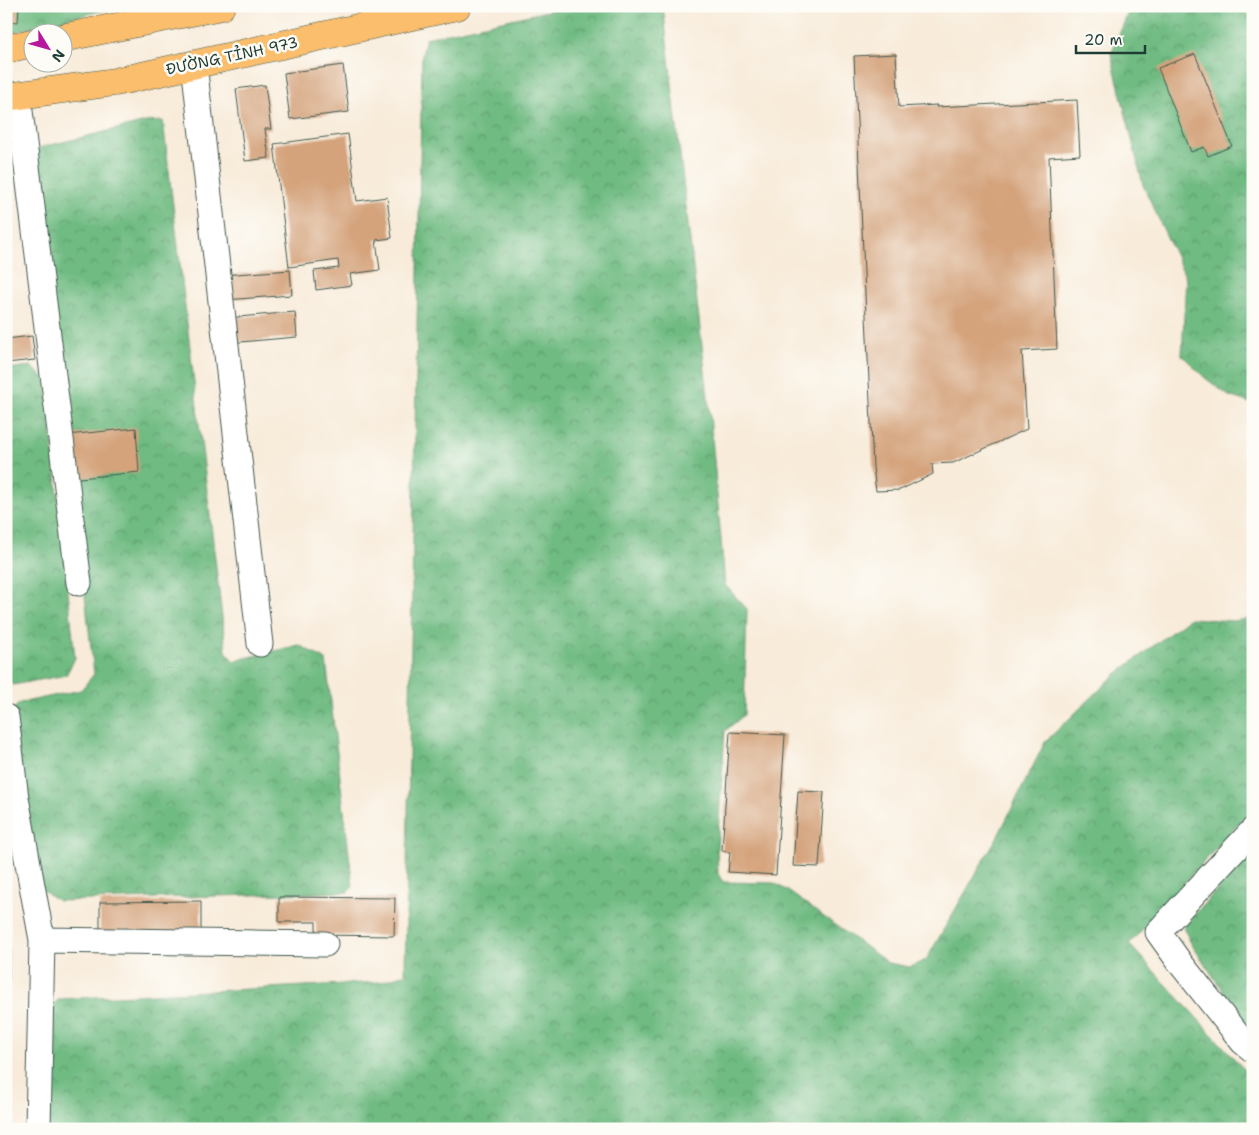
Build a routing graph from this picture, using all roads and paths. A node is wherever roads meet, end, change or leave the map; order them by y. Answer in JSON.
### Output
{"nodes":[{"id":1,"x":221,"y":6,"type":"edge"},
{"id":2,"x":457,"y":6,"type":"edge"},
{"id":3,"x":72,"y":36,"type":"edge"},
{"id":4,"x":22,"y":46,"type":"edge"},
{"id":5,"x":6,"y":49,"type":"edge"},
{"id":6,"x":194,"y":64,"type":"junction"},
{"id":7,"x":12,"y":96,"type":"edge"},
{"id":8,"x":79,"y":583,"type":"dead end"},
{"id":9,"x":260,"y":644,"type":"dead end"},
{"id":10,"x":6,"y":717,"type":"edge"},
{"id":11,"x":1253,"y":830,"type":"edge"},
{"id":12,"x":42,"y":940,"type":"junction"},
{"id":13,"x":325,"y":944,"type":"dead end"},
{"id":14,"x":1253,"y":1050,"type":"edge"},
{"id":15,"x":38,"y":1129,"type":"edge"}],
"edges":[{"from":1,"to":3,"type":"main road"},
{"from":2,"to":6,"type":"main road","name":"ĐƯỜNG TỈNH 973"},
{"from":4,"to":5,"type":"main road"},
{"from":6,"to":7,"type":"main road","name":"ĐƯỜNG TỈNH 973"},
{"from":6,"to":9,"type":"street"},
{"from":7,"to":8,"type":"street"},
{"from":10,"to":12,"type":"street"},
{"from":11,"to":14,"type":"street"},
{"from":12,"to":13,"type":"street"},
{"from":12,"to":15,"type":"street"}]}
